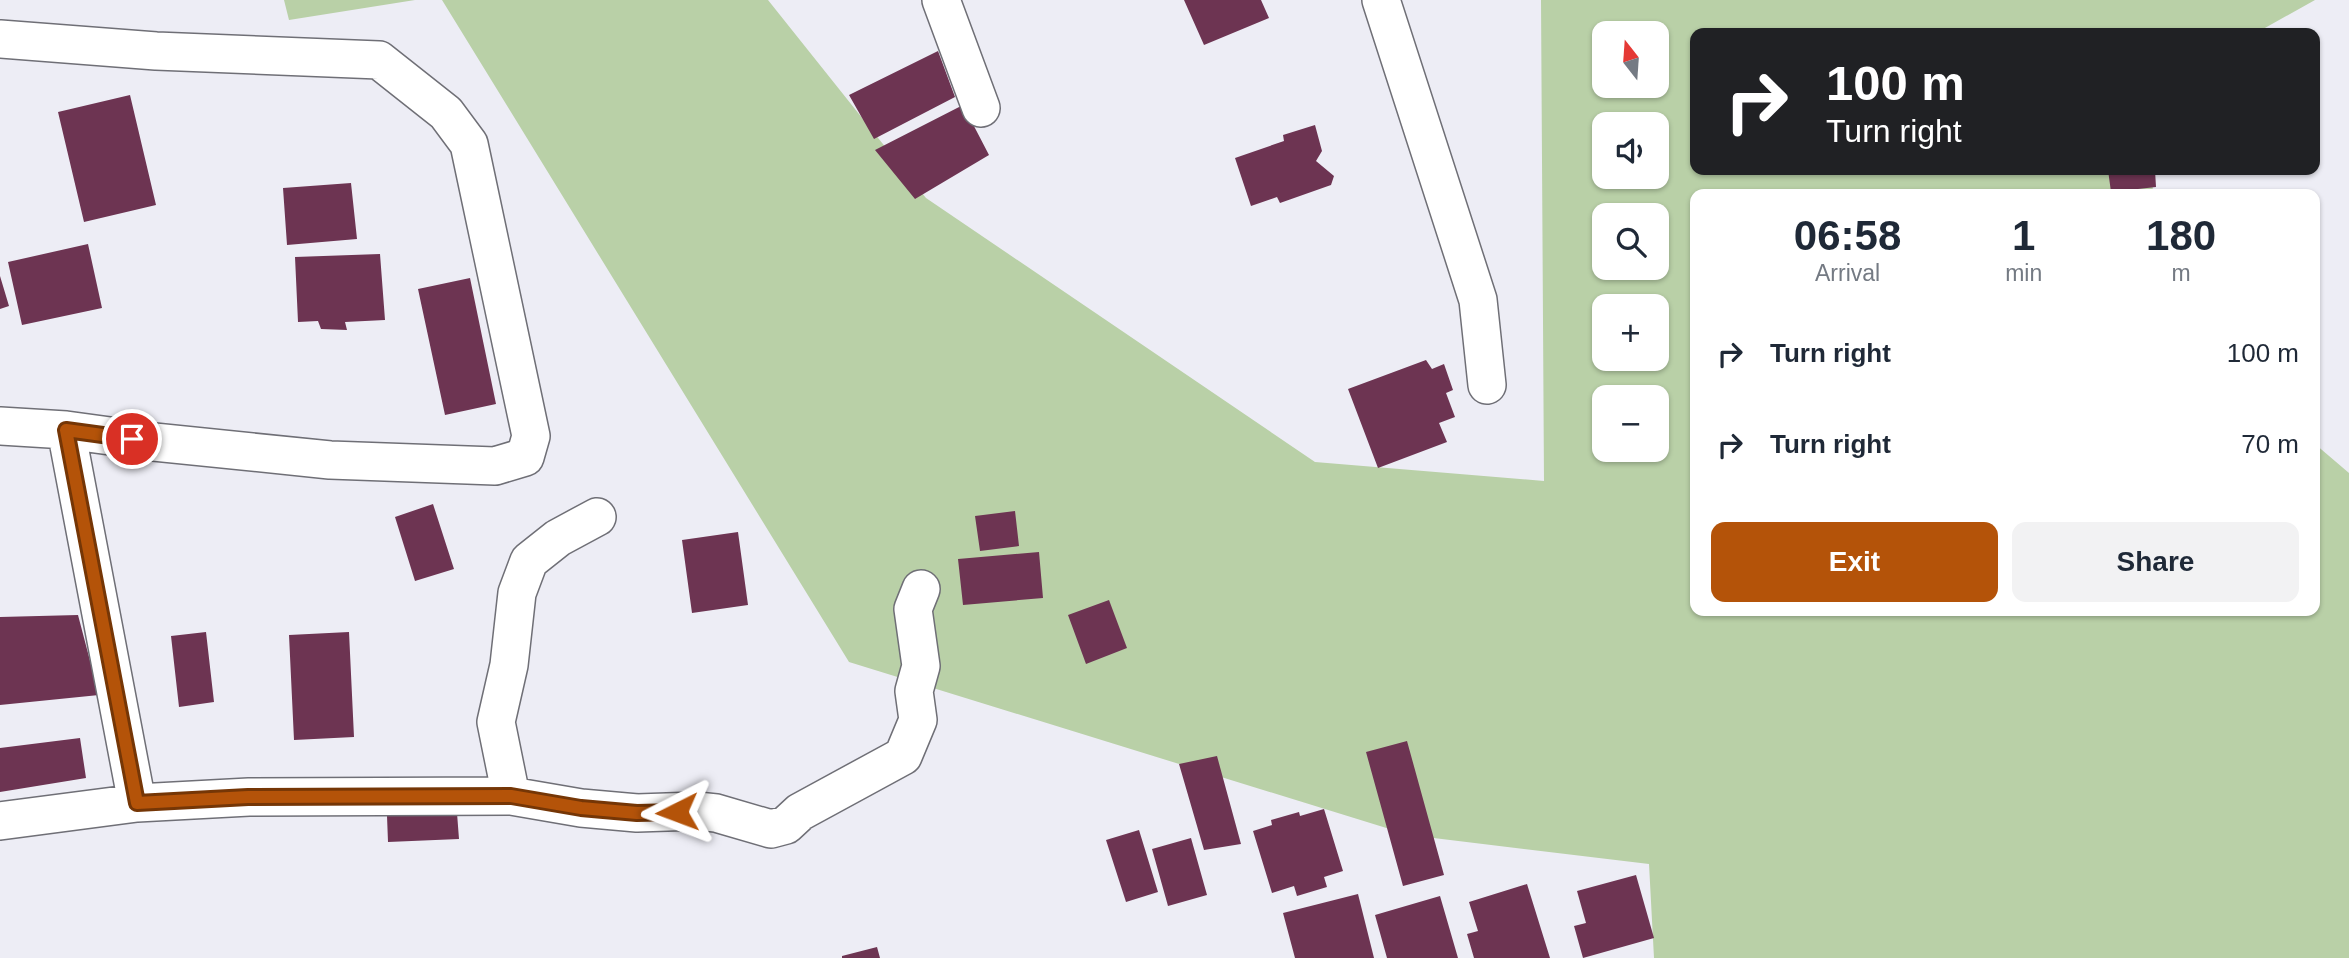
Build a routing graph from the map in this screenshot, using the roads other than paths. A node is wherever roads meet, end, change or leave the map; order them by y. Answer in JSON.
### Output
{"nodes":[{"id":1,"x":941,"y":0,"type":"edge"},
{"id":2,"x":1381,"y":0,"type":"edge"},
{"id":3,"x":0,"y":38,"type":"edge"},
{"id":4,"x":981,"y":108,"type":"dead end"},
{"id":5,"x":1487,"y":385,"type":"dead end"},
{"id":6,"x":0,"y":426,"type":"edge"},
{"id":7,"x":66,"y":430,"type":"junction"},
{"id":8,"x":597,"y":517,"type":"dead end"},
{"id":9,"x":921,"y":590,"type":"dead end"},
{"id":10,"x":511,"y":796,"type":"junction"},
{"id":11,"x":137,"y":803,"type":"junction"},
{"id":12,"x":0,"y":821,"type":"edge"}],
"edges":[{"from":1,"to":4,"type":"street"},
{"from":2,"to":5,"type":"street"},
{"from":3,"to":7,"type":"street"},
{"from":6,"to":7,"type":"street"},
{"from":7,"to":11,"type":"street"},
{"from":8,"to":10,"type":"street"},
{"from":9,"to":10,"type":"street"},
{"from":10,"to":11,"type":"street"},
{"from":11,"to":12,"type":"street"}]}
